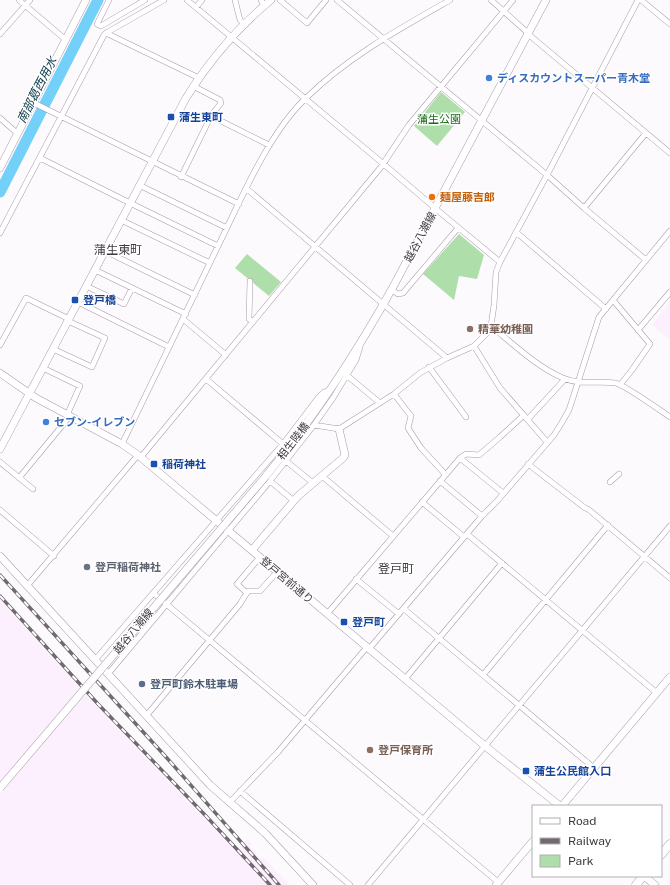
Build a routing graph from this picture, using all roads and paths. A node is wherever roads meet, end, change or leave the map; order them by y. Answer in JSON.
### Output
{"nodes":[{"id":1,"x":19,"y":0,"type":"edge"},
{"id":2,"x":30,"y":0,"type":"edge"},
{"id":3,"x":86,"y":0,"type":"edge"},
{"id":4,"x":109,"y":0,"type":"edge"},
{"id":5,"x":145,"y":0,"type":"edge"},
{"id":6,"x":164,"y":0,"type":"edge"},
{"id":7,"x":188,"y":0,"type":"edge"},
{"id":8,"x":202,"y":0,"type":"edge"},
{"id":9,"x":235,"y":0,"type":"edge"},
{"id":10,"x":271,"y":0,"type":"edge"},
{"id":11,"x":280,"y":0,"type":"edge"},
{"id":12,"x":326,"y":0,"type":"edge"},
{"id":13,"x":337,"y":0,"type":"edge"},
{"id":14,"x":450,"y":0,"type":"edge"},
{"id":15,"x":491,"y":0,"type":"edge"},
{"id":16,"x":513,"y":0,"type":"edge"},
{"id":17,"x":546,"y":0,"type":"edge"},
{"id":18,"x":638,"y":0,"type":"edge"},
{"id":19,"x":641,"y":0,"type":"edge"},
{"id":20,"x":263,"y":3,"type":"edge"},
{"id":21,"x":26,"y":5,"type":"junction"},
{"id":22,"x":196,"y":7,"type":"junction"},
{"id":23,"x":504,"y":12,"type":"junction"},
{"id":24,"x":244,"y":24,"type":"junction"},
{"id":25,"x":670,"y":24,"type":"edge"},
{"id":26,"x":106,"y":33,"type":"junction"},
{"id":27,"x":528,"y":33,"type":"junction"},
{"id":28,"x":0,"y":34,"type":"edge"},
{"id":29,"x":231,"y":37,"type":"junction"},
{"id":30,"x":383,"y":38,"type":"junction"},
{"id":31,"x":66,"y":40,"type":"junction"},
{"id":32,"x":199,"y":78,"type":"junction"},
{"id":33,"x":193,"y":86,"type":"junction"},
{"id":34,"x":440,"y":87,"type":"junction"},
{"id":35,"x":593,"y":87,"type":"junction"},
{"id":36,"x":305,"y":99,"type":"junction"},
{"id":37,"x":36,"y":104,"type":"junction"},
{"id":38,"x":211,"y":116,"type":"junction"},
{"id":39,"x":61,"y":117,"type":"junction"},
{"id":40,"x":0,"y":118,"type":"edge"},
{"id":41,"x":481,"y":121,"type":"junction"},
{"id":42,"x":646,"y":133,"type":"junction"},
{"id":43,"x":18,"y":134,"type":"junction"},
{"id":44,"x":269,"y":145,"type":"junction"},
{"id":45,"x":670,"y":153,"type":"edge"},
{"id":46,"x":40,"y":158,"type":"junction"},
{"id":47,"x":152,"y":162,"type":"junction"},
{"id":48,"x":384,"y":164,"type":"junction"},
{"id":49,"x":0,"y":168,"type":"edge"},
{"id":50,"x":547,"y":175,"type":"junction"},
{"id":51,"x":181,"y":177,"type":"junction"},
{"id":52,"x":139,"y":185,"type":"junction"},
{"id":53,"x":246,"y":189,"type":"junction"},
{"id":54,"x":130,"y":203,"type":"junction"},
{"id":55,"x":239,"y":204,"type":"junction"},
{"id":56,"x":584,"y":208,"type":"junction"},
{"id":57,"x":435,"y":209,"type":"junction"},
{"id":58,"x":121,"y":220,"type":"junction"},
{"id":59,"x":227,"y":228,"type":"junction"},
{"id":60,"x":458,"y":228,"type":"junction"},
{"id":61,"x":670,"y":231,"type":"edge"},
{"id":62,"x":516,"y":232,"type":"junction"},
{"id":63,"x":0,"y":233,"type":"edge"},
{"id":64,"x":218,"y":246,"type":"junction"},
{"id":65,"x":316,"y":247,"type":"junction"},
{"id":66,"x":105,"y":251,"type":"junction"},
{"id":67,"x":646,"y":260,"type":"junction"},
{"id":68,"x":500,"y":262,"type":"junction"},
{"id":69,"x":210,"y":263,"type":"junction"},
{"id":70,"x":95,"y":270,"type":"junction"},
{"id":71,"x":250,"y":281,"type":"dead end"},
{"id":72,"x":86,"y":286,"type":"junction"},
{"id":73,"x":132,"y":288,"type":"junction"},
{"id":74,"x":392,"y":290,"type":"junction"},
{"id":75,"x":670,"y":292,"type":"edge"},
{"id":76,"x":194,"y":295,"type":"junction"},
{"id":77,"x":613,"y":300,"type":"junction"},
{"id":78,"x":78,"y":302,"type":"junction"},
{"id":79,"x":384,"y":304,"type":"junction"},
{"id":80,"x":606,"y":309,"type":"junction"},
{"id":81,"x":184,"y":317,"type":"junction"},
{"id":82,"x":68,"y":320,"type":"junction"},
{"id":83,"x":253,"y":322,"type":"junction"},
{"id":84,"x":491,"y":326,"type":"junction"},
{"id":85,"x":638,"y":330,"type":"junction"},
{"id":86,"x":0,"y":345,"type":"edge"},
{"id":87,"x":474,"y":346,"type":"junction"},
{"id":88,"x":169,"y":347,"type":"junction"},
{"id":89,"x":53,"y":349,"type":"junction"},
{"id":90,"x":226,"y":355,"type":"junction"},
{"id":91,"x":447,"y":358,"type":"junction"},
{"id":92,"x":429,"y":367,"type":"junction"},
{"id":93,"x":43,"y":368,"type":"junction"},
{"id":94,"x":0,"y":373,"type":"edge"},
{"id":95,"x":345,"y":374,"type":"junction"},
{"id":96,"x":206,"y":379,"type":"junction"},
{"id":97,"x":564,"y":379,"type":"junction"},
{"id":98,"x":578,"y":383,"type":"junction"},
{"id":99,"x":620,"y":385,"type":"junction"},
{"id":100,"x":330,"y":391,"type":"junction"},
{"id":101,"x":394,"y":394,"type":"junction"},
{"id":102,"x":29,"y":395,"type":"junction"},
{"id":103,"x":380,"y":403,"type":"junction"},
{"id":104,"x":319,"y":406,"type":"joint"},
{"id":105,"x":68,"y":416,"type":"junction"},
{"id":106,"x":466,"y":417,"type":"dead end"},
{"id":107,"x":526,"y":417,"type":"junction"},
{"id":108,"x":670,"y":417,"type":"edge"},
{"id":109,"x":314,"y":425,"type":"junction"},
{"id":110,"x":339,"y":429,"type":"junction"},
{"id":111,"x":547,"y":442,"type":"junction"},
{"id":112,"x":122,"y":444,"type":"junction"},
{"id":113,"x":283,"y":444,"type":"junction"},
{"id":114,"x":0,"y":449,"type":"edge"},
{"id":115,"x":140,"y":456,"type":"junction"},
{"id":116,"x":460,"y":458,"type":"junction"},
{"id":117,"x":286,"y":461,"type":"junction"},
{"id":118,"x":0,"y":462,"type":"edge"},
{"id":119,"x":528,"y":464,"type":"junction"},
{"id":120,"x":445,"y":474,"type":"junction"},
{"id":121,"x":619,"y":474,"type":"dead end"},
{"id":122,"x":322,"y":476,"type":"junction"},
{"id":123,"x":19,"y":478,"type":"junction"},
{"id":124,"x":268,"y":478,"type":"junction"},
{"id":125,"x":440,"y":481,"type":"junction"},
{"id":126,"x":610,"y":482,"type":"dead end"},
{"id":127,"x":313,"y":483,"type":"junction"},
{"id":128,"x":33,"y":489,"type":"dead end"},
{"id":129,"x":503,"y":493,"type":"junction"},
{"id":130,"x":294,"y":501,"type":"junction"},
{"id":131,"x":422,"y":502,"type":"junction"},
{"id":132,"x":0,"y":510,"type":"edge"},
{"id":133,"x":482,"y":516,"type":"junction"},
{"id":134,"x":216,"y":521,"type":"junction"},
{"id":135,"x":608,"y":525,"type":"junction"},
{"id":136,"x":670,"y":526,"type":"edge"},
{"id":137,"x":228,"y":531,"type":"junction"},
{"id":138,"x":393,"y":536,"type":"junction"},
{"id":139,"x":466,"y":536,"type":"junction"},
{"id":140,"x":252,"y":550,"type":"junction"},
{"id":141,"x":0,"y":556,"type":"edge"},
{"id":142,"x":54,"y":556,"type":"junction"},
{"id":143,"x":644,"y":556,"type":"junction"},
{"id":144,"x":260,"y":557,"type":"junction"},
{"id":145,"x":502,"y":563,"type":"junction"},
{"id":146,"x":277,"y":572,"type":"junction"},
{"id":147,"x":670,"y":578,"type":"edge"},
{"id":148,"x":356,"y":579,"type":"junction"},
{"id":149,"x":28,"y":586,"type":"junction"},
{"id":150,"x":154,"y":593,"type":"junction"},
{"id":151,"x":247,"y":593,"type":"junction"},
{"id":152,"x":545,"y":600,"type":"junction"},
{"id":153,"x":166,"y":604,"type":"junction"},
{"id":154,"x":404,"y":609,"type":"junction"},
{"id":155,"x":327,"y":614,"type":"junction"},
{"id":156,"x":399,"y":614,"type":"junction"},
{"id":157,"x":582,"y":630,"type":"junction"},
{"id":158,"x":439,"y":638,"type":"junction"},
{"id":159,"x":210,"y":640,"type":"junction"},
{"id":160,"x":368,"y":648,"type":"junction"},
{"id":161,"x":96,"y":660,"type":"junction"},
{"id":162,"x":108,"y":674,"type":"junction"},
{"id":163,"x":483,"y":675,"type":"junction"},
{"id":164,"x":670,"y":678,"type":"edge"},
{"id":165,"x":405,"y":679,"type":"junction"},
{"id":166,"x":657,"y":693,"type":"junction"},
{"id":167,"x":519,"y":705,"type":"junction"},
{"id":168,"x":146,"y":716,"type":"junction"},
{"id":169,"x":306,"y":721,"type":"junction"},
{"id":170,"x":485,"y":746,"type":"junction"},
{"id":171,"x":594,"y":768,"type":"junction"},
{"id":172,"x":0,"y":788,"type":"edge"},
{"id":173,"x":240,"y":791,"type":"junction"},
{"id":174,"x":229,"y":803,"type":"junction"},
{"id":175,"x":560,"y":805,"type":"edge"},
{"id":176,"x":562,"y":805,"type":"edge"},
{"id":177,"x":424,"y":819,"type":"junction"},
{"id":178,"x":532,"y":842,"type":"edge"},
{"id":179,"x":670,"y":844,"type":"edge"},
{"id":180,"x":662,"y":854,"type":"edge"},
{"id":181,"x":643,"y":877,"type":"edge"},
{"id":182,"x":645,"y":877,"type":"edge"},
{"id":183,"x":497,"y":884,"type":"edge"},
{"id":184,"x":313,"y":885,"type":"edge"},
{"id":185,"x":350,"y":885,"type":"edge"},
{"id":186,"x":368,"y":885,"type":"edge"},
{"id":187,"x":636,"y":885,"type":"edge"},
{"id":188,"x":655,"y":885,"type":"edge"}],
"edges":[{"from":1,"to":21,"type":"street"},
{"from":2,"to":21,"type":"street"},
{"from":3,"to":31,"type":"street"},
{"from":4,"to":5,"type":"street"},
{"from":6,"to":26,"type":"street"},
{"from":7,"to":22,"type":"street"},
{"from":8,"to":22,"type":"street"},
{"from":9,"to":24,"type":"street"},
{"from":10,"to":20,"type":"street"},
{"from":11,"to":12,"type":"street"},
{"from":13,"to":30,"type":"street"},
{"from":14,"to":30,"type":"street"},
{"from":15,"to":23,"type":"street"},
{"from":16,"to":23,"type":"street"},
{"from":17,"to":27,"type":"street","name":"越谷八潮線"},
{"from":18,"to":35,"type":"street"},
{"from":19,"to":25,"type":"street"},
{"from":20,"to":24,"type":"street"},
{"from":21,"to":28,"type":"street"},
{"from":21,"to":31,"type":"street"},
{"from":22,"to":29,"type":"street"},
{"from":23,"to":27,"type":"street"},
{"from":23,"to":34,"type":"street"},
{"from":24,"to":29,"type":"street"},
{"from":26,"to":32,"type":"street"},
{"from":26,"to":39,"type":"street"},
{"from":27,"to":35,"type":"street"},
{"from":27,"to":41,"type":"street","name":"越谷八潮線"},
{"from":29,"to":32,"type":"street"},
{"from":29,"to":36,"type":"street"},
{"from":30,"to":34,"type":"street"},
{"from":30,"to":36,"type":"street"},
{"from":31,"to":37,"type":"street"},
{"from":32,"to":33,"type":"street"},
{"from":33,"to":38,"type":"street"},
{"from":33,"to":47,"type":"street"},
{"from":34,"to":41,"type":"street"},
{"from":34,"to":48,"type":"street"},
{"from":35,"to":42,"type":"street"},
{"from":35,"to":50,"type":"street"},
{"from":36,"to":44,"type":"street"},
{"from":36,"to":48,"type":"street"},
{"from":37,"to":39,"type":"street"},
{"from":37,"to":43,"type":"street"},
{"from":38,"to":44,"type":"street"},
{"from":38,"to":51,"type":"street"},
{"from":39,"to":46,"type":"street"},
{"from":39,"to":47,"type":"street"},
{"from":40,"to":43,"type":"street"},
{"from":41,"to":50,"type":"street"},
{"from":41,"to":57,"type":"street","name":"越谷八潮線"},
{"from":42,"to":45,"type":"street"},
{"from":42,"to":56,"type":"street"},
{"from":43,"to":49,"type":"street"},
{"from":44,"to":53,"type":"street"},
{"from":46,"to":54,"type":"street"},
{"from":46,"to":63,"type":"street"},
{"from":47,"to":51,"type":"street"},
{"from":47,"to":52,"type":"street"},
{"from":48,"to":57,"type":"street"},
{"from":48,"to":65,"type":"street"},
{"from":50,"to":56,"type":"street"},
{"from":50,"to":62,"type":"street"},
{"from":51,"to":55,"type":"street"},
{"from":52,"to":54,"type":"street"},
{"from":52,"to":59,"type":"street"},
{"from":53,"to":55,"type":"street"},
{"from":53,"to":65,"type":"street"},
{"from":54,"to":58,"type":"street"},
{"from":54,"to":64,"type":"street"},
{"from":55,"to":59,"type":"street"},
{"from":56,"to":67,"type":"street"},
{"from":57,"to":60,"type":"street"},
{"from":57,"to":74,"type":"street","name":"越谷八潮線"},
{"from":58,"to":66,"type":"street"},
{"from":58,"to":69,"type":"street"},
{"from":59,"to":64,"type":"street"},
{"from":60,"to":68,"type":"street"},
{"from":60,"to":74,"type":"street"},
{"from":61,"to":67,"type":"street"},
{"from":62,"to":68,"type":"street"},
{"from":62,"to":80,"type":"street"},
{"from":64,"to":69,"type":"street"},
{"from":65,"to":79,"type":"street"},
{"from":65,"to":83,"type":"street"},
{"from":66,"to":70,"type":"street"},
{"from":66,"to":76,"type":"street"},
{"from":67,"to":77,"type":"street"},
{"from":68,"to":84,"type":"street"},
{"from":69,"to":76,"type":"street"},
{"from":70,"to":72,"type":"street"},
{"from":70,"to":73,"type":"street"},
{"from":71,"to":83,"type":"street"},
{"from":72,"to":73,"type":"street"},
{"from":72,"to":78,"type":"street"},
{"from":73,"to":81,"type":"street"},
{"from":74,"to":79,"type":"street","name":"越谷八潮線"},
{"from":75,"to":85,"type":"street"},
{"from":76,"to":81,"type":"street"},
{"from":77,"to":80,"type":"street"},
{"from":77,"to":85,"type":"street"},
{"from":78,"to":82,"type":"street"},
{"from":78,"to":88,"type":"street"},
{"from":79,"to":91,"type":"street"},
{"from":79,"to":95,"type":"street","name":"越谷八潮線"},
{"from":80,"to":98,"type":"street"},
{"from":81,"to":88,"type":"street"},
{"from":81,"to":90,"type":"street"},
{"from":82,"to":86,"type":"street"},
{"from":82,"to":89,"type":"street"},
{"from":82,"to":89,"type":"street"},
{"from":83,"to":90,"type":"street"},
{"from":84,"to":87,"type":"street"},
{"from":84,"to":97,"type":"street"},
{"from":85,"to":99,"type":"street"},
{"from":87,"to":91,"type":"street"},
{"from":87,"to":107,"type":"street"},
{"from":88,"to":112,"type":"street"},
{"from":89,"to":93,"type":"street"},
{"from":90,"to":96,"type":"street"},
{"from":91,"to":92,"type":"street"},
{"from":92,"to":101,"type":"street"},
{"from":92,"to":106,"type":"street"},
{"from":93,"to":102,"type":"street"},
{"from":93,"to":105,"type":"street"},
{"from":94,"to":102,"type":"street","name":"登戸宮前通り"},
{"from":95,"to":100,"type":"street","name":"越谷八潮線"},
{"from":95,"to":103,"type":"street"},
{"from":95,"to":109,"type":"street"},
{"from":96,"to":113,"type":"street"},
{"from":96,"to":115,"type":"street"},
{"from":97,"to":98,"type":"street"},
{"from":97,"to":107,"type":"street"},
{"from":98,"to":99,"type":"street"},
{"from":98,"to":111,"type":"street"},
{"from":99,"to":108,"type":"street"},
{"from":100,"to":104,"type":"street","name":"越谷八潮線"},
{"from":100,"to":113,"type":"street"},
{"from":101,"to":103,"type":"street"},
{"from":101,"to":120,"type":"street"},
{"from":102,"to":105,"type":"street","name":"登戸宮前通り"},
{"from":102,"to":114,"type":"street"},
{"from":103,"to":110,"type":"street"},
{"from":104,"to":124,"type":"street","name":"相生陸橋"},
{"from":105,"to":112,"type":"street","name":"登戸宮前通り"},
{"from":105,"to":123,"type":"street"},
{"from":107,"to":111,"type":"street"},
{"from":107,"to":116,"type":"street"},
{"from":109,"to":110,"type":"street"},
{"from":109,"to":117,"type":"street"},
{"from":110,"to":122,"type":"street"},
{"from":111,"to":119,"type":"street"},
{"from":112,"to":115,"type":"street","name":"登戸宮前通り"},
{"from":113,"to":134,"type":"street"},
{"from":115,"to":134,"type":"street","name":"登戸宮前通り"},
{"from":115,"to":142,"type":"street"},
{"from":116,"to":120,"type":"street"},
{"from":116,"to":129,"type":"street"},
{"from":117,"to":124,"type":"street"},
{"from":117,"to":127,"type":"street"},
{"from":118,"to":123,"type":"street"},
{"from":119,"to":129,"type":"street"},
{"from":119,"to":135,"type":"street"},
{"from":120,"to":125,"type":"street"},
{"from":121,"to":126,"type":"street"},
{"from":122,"to":127,"type":"street"},
{"from":122,"to":138,"type":"street"},
{"from":123,"to":128,"type":"street"},
{"from":124,"to":130,"type":"street"},
{"from":124,"to":137,"type":"street"},
{"from":124,"to":172,"type":"street","name":"越谷八潮線","bridge":true},
{"from":125,"to":131,"type":"street"},
{"from":125,"to":133,"type":"street"},
{"from":127,"to":130,"type":"street"},
{"from":129,"to":133,"type":"street"},
{"from":130,"to":140,"type":"street"},
{"from":131,"to":138,"type":"street"},
{"from":131,"to":139,"type":"street"},
{"from":132,"to":142,"type":"street"},
{"from":133,"to":139,"type":"street"},
{"from":134,"to":137,"type":"street","name":"登戸宮前通り"},
{"from":134,"to":150,"type":"street"},
{"from":135,"to":143,"type":"street"},
{"from":135,"to":152,"type":"street"},
{"from":136,"to":143,"type":"street"},
{"from":137,"to":140,"type":"street","name":"登戸宮前通り"},
{"from":137,"to":153,"type":"street"},
{"from":138,"to":148,"type":"street"},
{"from":139,"to":145,"type":"street"},
{"from":139,"to":154,"type":"street"},
{"from":140,"to":144,"type":"street","name":"登戸宮前通り"},
{"from":141,"to":149,"type":"street"},
{"from":142,"to":149,"type":"street"},
{"from":143,"to":147,"type":"street"},
{"from":143,"to":157,"type":"street"},
{"from":144,"to":146,"type":"street","name":"登戸宮前通り"},
{"from":144,"to":151,"type":"street"},
{"from":145,"to":152,"type":"street"},
{"from":145,"to":158,"type":"street"},
{"from":146,"to":151,"type":"street"},
{"from":146,"to":155,"type":"street","name":"登戸宮前通り"},
{"from":148,"to":155,"type":"street"},
{"from":148,"to":156,"type":"street"},
{"from":149,"to":161,"type":"street"},
{"from":150,"to":153,"type":"street"},
{"from":150,"to":161,"type":"street"},
{"from":151,"to":159,"type":"street"},
{"from":152,"to":157,"type":"street"},
{"from":152,"to":163,"type":"street"},
{"from":153,"to":159,"type":"street"},
{"from":153,"to":162,"type":"street"},
{"from":154,"to":156,"type":"street"},
{"from":154,"to":158,"type":"street"},
{"from":155,"to":160,"type":"street","name":"登戸宮前通り"},
{"from":156,"to":160,"type":"street"},
{"from":157,"to":166,"type":"street"},
{"from":157,"to":167,"type":"street"},
{"from":158,"to":163,"type":"street"},
{"from":158,"to":165,"type":"street"},
{"from":159,"to":168,"type":"street"},
{"from":159,"to":169,"type":"street"},
{"from":160,"to":165,"type":"street","name":"登戸宮前通り"},
{"from":160,"to":169,"type":"street"},
{"from":161,"to":162,"type":"street"},
{"from":162,"to":168,"type":"street"},
{"from":163,"to":167,"type":"street"},
{"from":164,"to":166,"type":"street"},
{"from":165,"to":170,"type":"street","name":"登戸宮前通り"},
{"from":166,"to":171,"type":"street"},
{"from":167,"to":170,"type":"street"},
{"from":167,"to":171,"type":"street"},
{"from":168,"to":174,"type":"street"},
{"from":169,"to":173,"type":"street"},
{"from":169,"to":177,"type":"street"},
{"from":170,"to":175,"type":"street","name":"登戸宮前通り"},
{"from":170,"to":177,"type":"street"},
{"from":171,"to":176,"type":"street"},
{"from":173,"to":174,"type":"street"},
{"from":173,"to":185,"type":"street"},
{"from":174,"to":184,"type":"street"},
{"from":177,"to":183,"type":"street"},
{"from":177,"to":186,"type":"street"},
{"from":178,"to":183,"type":"street"},
{"from":179,"to":180,"type":"main road"},
{"from":181,"to":187,"type":"main road"},
{"from":182,"to":188,"type":"street"}]}
